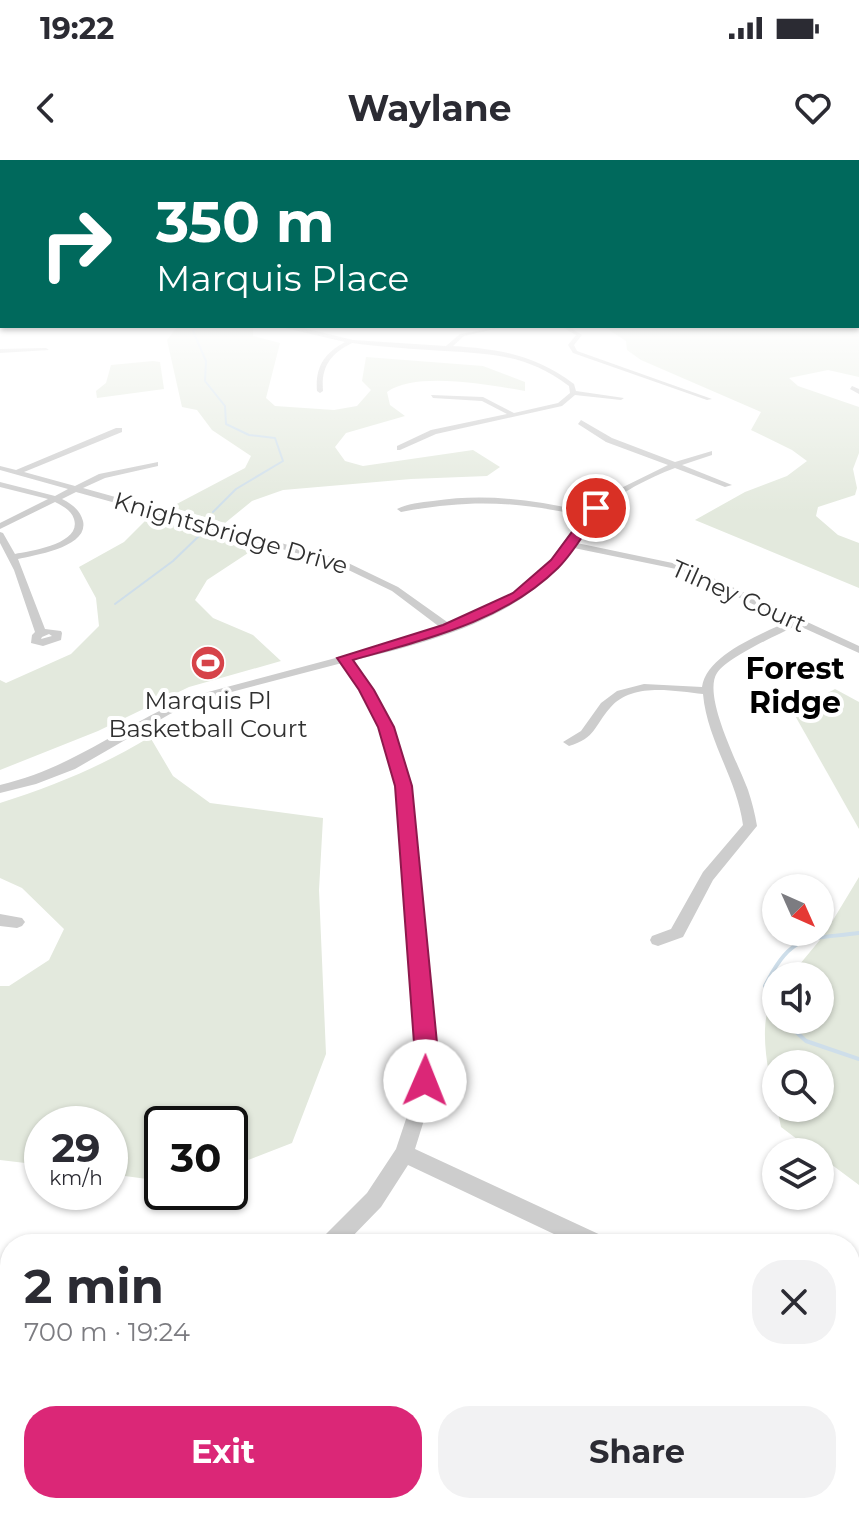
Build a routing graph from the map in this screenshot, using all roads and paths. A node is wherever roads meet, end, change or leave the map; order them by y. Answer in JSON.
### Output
{"nodes":[{"id":1,"x":319,"y":387,"type":"edge"},
{"id":2,"x":572,"y":387,"type":"edge"},
{"id":3,"x":675,"y":387,"type":"edge"},
{"id":4,"x":320,"y":391,"type":"dead end"},
{"id":5,"x":573,"y":393,"type":"junction"},
{"id":6,"x":433,"y":396,"type":"dead end"},
{"id":7,"x":621,"y":398,"type":"dead end"},
{"id":8,"x":709,"y":399,"type":"dead end"},
{"id":9,"x":515,"y":416,"type":"junction"},
{"id":10,"x":581,"y":422,"type":"dead end"},
{"id":11,"x":119,"y":430,"type":"dead end"},
{"id":12,"x":400,"y":448,"type":"dead end"},
{"id":13,"x":709,"y":453,"type":"dead end"},
{"id":14,"x":155,"y":464,"type":"dead end"},
{"id":15,"x":676,"y":466,"type":"junction"},
{"id":16,"x":0,"y":468,"type":"edge"},
{"id":17,"x":17,"y":473,"type":"junction"},
{"id":18,"x":0,"y":482,"type":"edge"},
{"id":19,"x":728,"y":485,"type":"dead end"},
{"id":20,"x":76,"y":489,"type":"junction"},
{"id":21,"x":55,"y":500,"type":"junction"},
{"id":22,"x":401,"y":509,"type":"dead end"},
{"id":23,"x":589,"y":515,"type":"junction"},
{"id":24,"x":0,"y":526,"type":"edge"},
{"id":25,"x":0,"y":535,"type":"edge"},
{"id":26,"x":568,"y":544,"type":"junction"},
{"id":27,"x":12,"y":557,"type":"junction"},
{"id":28,"x":796,"y":621,"type":"junction"},
{"id":29,"x":448,"y":628,"type":"junction"},
{"id":30,"x":41,"y":633,"type":"dead end"},
{"id":31,"x":859,"y":650,"type":"edge"},
{"id":32,"x":344,"y":658,"type":"junction"},
{"id":33,"x":705,"y":691,"type":"junction"},
{"id":34,"x":569,"y":742,"type":"dead end"},
{"id":35,"x":0,"y":789,"type":"edge"},
{"id":36,"x":0,"y":920,"type":"edge"},
{"id":37,"x":17,"y":922,"type":"dead end"},
{"id":38,"x":658,"y":940,"type":"dead end"},
{"id":39,"x":405,"y":1154,"type":"junction"},
{"id":40,"x":340,"y":1234,"type":"edge"},
{"id":41,"x":577,"y":1234,"type":"edge"}],
"edges":[{"from":1,"to":4,"type":"street"},
{"from":2,"to":5,"type":"street"},
{"from":3,"to":8,"type":"street"},
{"from":5,"to":7,"type":"street"},
{"from":5,"to":9,"type":"street"},
{"from":6,"to":9,"type":"street"},
{"from":9,"to":12,"type":"street"},
{"from":10,"to":15,"type":"street"},
{"from":11,"to":17,"type":"street"},
{"from":13,"to":15,"type":"street"},
{"from":14,"to":20,"type":"street"},
{"from":15,"to":19,"type":"street"},
{"from":15,"to":23,"type":"street"},
{"from":16,"to":17,"type":"street","name":"Knightsbridge Drive"},
{"from":17,"to":18,"type":"street"},
{"from":17,"to":20,"type":"street","name":"Knightsbridge Drive"},
{"from":18,"to":21,"type":"street"},
{"from":20,"to":21,"type":"street"},
{"from":20,"to":29,"type":"street","name":"Knightsbridge Drive"},
{"from":21,"to":24,"type":"street"},
{"from":21,"to":27,"type":"street"},
{"from":22,"to":23,"type":"street"},
{"from":23,"to":26,"type":"street"},
{"from":25,"to":27,"type":"street"},
{"from":26,"to":28,"type":"street","name":"Tilney Court"},
{"from":26,"to":29,"type":"street"},
{"from":27,"to":30,"type":"street"},
{"from":28,"to":31,"type":"street","name":"Tilney Court"},
{"from":28,"to":33,"type":"street"},
{"from":29,"to":32,"type":"street"},
{"from":32,"to":35,"type":"street"},
{"from":32,"to":39,"type":"street"},
{"from":33,"to":34,"type":"street"},
{"from":33,"to":38,"type":"street"},
{"from":36,"to":37,"type":"street"},
{"from":39,"to":40,"type":"street"},
{"from":39,"to":41,"type":"street"}]}
